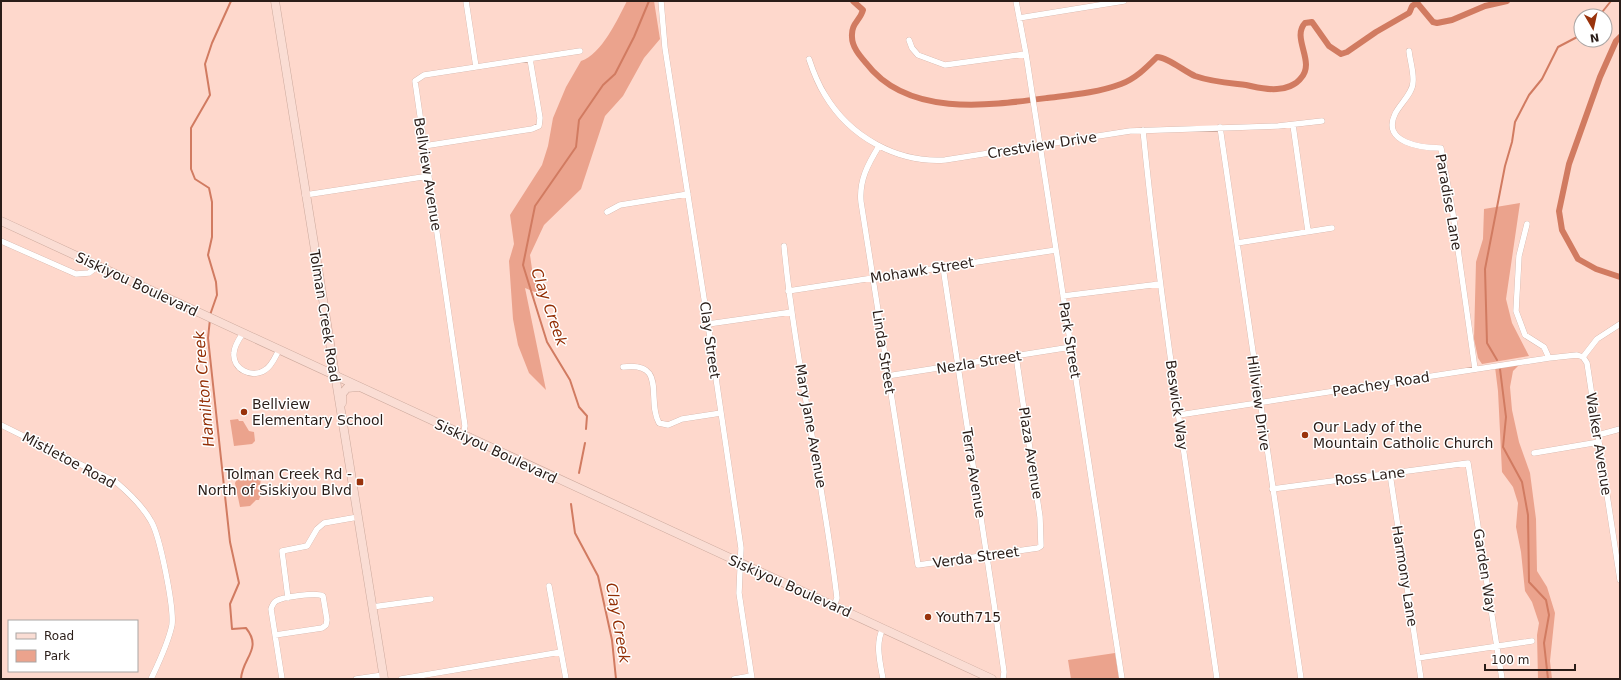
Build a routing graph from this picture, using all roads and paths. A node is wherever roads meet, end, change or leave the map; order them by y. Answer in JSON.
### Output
{"nodes":[{"id":1,"x":275,"y":1,"type":"edge"},
{"id":2,"x":466,"y":1,"type":"edge"},
{"id":3,"x":661,"y":1,"type":"edge"},
{"id":4,"x":1016,"y":1,"type":"edge"},
{"id":5,"x":1124,"y":1,"type":"edge"},
{"id":6,"x":1020,"y":18,"type":"junction"},
{"id":7,"x":909,"y":40,"type":"dead end"},
{"id":8,"x":580,"y":51,"type":"dead end"},
{"id":9,"x":1409,"y":51,"type":"dead end"},
{"id":10,"x":1026,"y":54,"type":"junction"},
{"id":11,"x":530,"y":59,"type":"junction"},
{"id":12,"x":809,"y":59,"type":"dead end"},
{"id":13,"x":476,"y":67,"type":"junction"},
{"id":14,"x":1322,"y":121,"type":"dead end"},
{"id":15,"x":1293,"y":125,"type":"junction"},
{"id":16,"x":1220,"y":128,"type":"junction"},
{"id":17,"x":1143,"y":130,"type":"junction"},
{"id":18,"x":424,"y":146,"type":"junction"},
{"id":19,"x":879,"y":146,"type":"junction"},
{"id":20,"x":1040,"y":146,"type":"junction"},
{"id":21,"x":429,"y":176,"type":"junction"},
{"id":22,"x":305,"y":194,"type":"junction"},
{"id":23,"x":688,"y":194,"type":"junction"},
{"id":24,"x":607,"y":212,"type":"dead end"},
{"id":25,"x":1,"y":221,"type":"edge"},
{"id":26,"x":1527,"y":224,"type":"dead end"},
{"id":27,"x":1332,"y":228,"type":"dead end"},
{"id":28,"x":1308,"y":231,"type":"junction"},
{"id":29,"x":1,"y":241,"type":"edge"},
{"id":30,"x":1236,"y":243,"type":"junction"},
{"id":31,"x":784,"y":246,"type":"dead end"},
{"id":32,"x":1056,"y":250,"type":"junction"},
{"id":33,"x":98,"y":266,"type":"junction"},
{"id":34,"x":943,"y":267,"type":"junction"},
{"id":35,"x":872,"y":278,"type":"junction"},
{"id":36,"x":1160,"y":284,"type":"junction"},
{"id":37,"x":788,"y":291,"type":"junction"},
{"id":38,"x":1063,"y":296,"type":"junction"},
{"id":39,"x":792,"y":312,"type":"junction"},
{"id":40,"x":708,"y":324,"type":"junction"},
{"id":41,"x":1620,"y":324,"type":"edge"},
{"id":42,"x":243,"y":333,"type":"junction"},
{"id":43,"x":1071,"y":347,"type":"junction"},
{"id":44,"x":279,"y":350,"type":"junction"},
{"id":45,"x":1016,"y":356,"type":"junction"},
{"id":46,"x":1583,"y":357,"type":"junction"},
{"id":47,"x":1549,"y":358,"type":"junction"},
{"id":48,"x":958,"y":365,"type":"junction"},
{"id":49,"x":623,"y":367,"type":"dead end"},
{"id":50,"x":1475,"y":369,"type":"junction"},
{"id":51,"x":334,"y":375,"type":"junction"},
{"id":52,"x":887,"y":376,"type":"junction"},
{"id":53,"x":358,"y":387,"type":"junction"},
{"id":54,"x":1259,"y":404,"type":"junction"},
{"id":55,"x":721,"y":413,"type":"junction"},
{"id":56,"x":1179,"y":415,"type":"junction"},
{"id":57,"x":1,"y":425,"type":"edge"},
{"id":58,"x":1620,"y":429,"type":"edge"},
{"id":59,"x":462,"y":435,"type":"junction"},
{"id":60,"x":1598,"y":435,"type":"junction"},
{"id":61,"x":1599,"y":442,"type":"junction"},
{"id":62,"x":344,"y":443,"type":"junction"},
{"id":63,"x":1534,"y":453,"type":"dead end"},
{"id":64,"x":1468,"y":463,"type":"joint"},
{"id":65,"x":1390,"y":474,"type":"junction"},
{"id":66,"x":1272,"y":489,"type":"junction"},
{"id":67,"x":358,"y":517,"type":"junction"},
{"id":68,"x":1038,"y":548,"type":"joint"},
{"id":69,"x":987,"y":555,"type":"junction"},
{"id":70,"x":916,"y":562,"type":"joint"},
{"id":71,"x":740,"y":563,"type":"junction"},
{"id":72,"x":1620,"y":580,"type":"edge"},
{"id":73,"x":549,"y":586,"type":"dead end"},
{"id":74,"x":288,"y":598,"type":"junction"},
{"id":75,"x":431,"y":600,"type":"dead end"},
{"id":76,"x":834,"y":606,"type":"junction"},
{"id":77,"x":372,"y":607,"type":"junction"},
{"id":78,"x":883,"y":628,"type":"junction"},
{"id":79,"x":275,"y":635,"type":"junction"},
{"id":80,"x":1532,"y":641,"type":"dead end"},
{"id":81,"x":1497,"y":646,"type":"junction"},
{"id":82,"x":560,"y":652,"type":"junction"},
{"id":83,"x":1418,"y":658,"type":"junction"},
{"id":84,"x":383,"y":677,"type":"edge"},
{"id":85,"x":751,"y":678,"type":"edge"},
{"id":86,"x":988,"y":678,"type":"edge"},
{"id":87,"x":151,"y":679,"type":"edge"},
{"id":88,"x":282,"y":679,"type":"edge"},
{"id":89,"x":356,"y":679,"type":"edge"},
{"id":90,"x":400,"y":679,"type":"edge"},
{"id":91,"x":566,"y":679,"type":"edge"},
{"id":92,"x":734,"y":679,"type":"edge"},
{"id":93,"x":883,"y":679,"type":"edge"},
{"id":94,"x":1003,"y":679,"type":"edge"},
{"id":95,"x":1122,"y":679,"type":"edge"},
{"id":96,"x":1217,"y":679,"type":"edge"},
{"id":97,"x":1301,"y":679,"type":"edge"},
{"id":98,"x":1421,"y":679,"type":"edge"},
{"id":99,"x":1502,"y":679,"type":"edge"}],
"edges":[{"from":1,"to":22,"type":"main road","name":"Tolman Creek Road"},
{"from":2,"to":13,"type":"street"},
{"from":3,"to":23,"type":"street","name":"Clay Street"},
{"from":4,"to":6,"type":"street","name":"Park Street"},
{"from":5,"to":6,"type":"street"},
{"from":6,"to":10,"type":"street","name":"Park Street"},
{"from":7,"to":10,"type":"street"},
{"from":8,"to":11,"type":"street","name":"Bellview Avenue"},
{"from":9,"to":50,"type":"street","name":"Paradise Lane"},
{"from":10,"to":20,"type":"street","name":"Park Street"},
{"from":11,"to":13,"type":"street","name":"Bellview Avenue"},
{"from":11,"to":18,"type":"street"},
{"from":12,"to":19,"type":"street","name":"Crestview Drive"},
{"from":13,"to":18,"type":"street","name":"Bellview Avenue"},
{"from":14,"to":15,"type":"street","name":"Crestview Drive"},
{"from":15,"to":16,"type":"street","name":"Crestview Drive"},
{"from":15,"to":28,"type":"street"},
{"from":16,"to":17,"type":"street","name":"Crestview Drive"},
{"from":16,"to":30,"type":"street","name":"Hillview Drive"},
{"from":17,"to":20,"type":"street","name":"Crestview Drive"},
{"from":17,"to":36,"type":"street","name":"Beswick Way"},
{"from":18,"to":21,"type":"street","name":"Bellview Avenue"},
{"from":19,"to":20,"type":"street","name":"Crestview Drive"},
{"from":19,"to":35,"type":"street","name":"Linda Street"},
{"from":20,"to":32,"type":"street","name":"Park Street"},
{"from":21,"to":22,"type":"street"},
{"from":21,"to":59,"type":"street","name":"Bellview Avenue"},
{"from":22,"to":51,"type":"main road","name":"Tolman Creek Road"},
{"from":23,"to":24,"type":"street"},
{"from":23,"to":40,"type":"street","name":"Clay Street"},
{"from":25,"to":33,"type":"main road","name":"Siskiyou Boulevard"},
{"from":26,"to":47,"type":"street"},
{"from":27,"to":28,"type":"street"},
{"from":28,"to":30,"type":"street"},
{"from":29,"to":33,"type":"street"},
{"from":30,"to":54,"type":"street","name":"Hillview Drive"},
{"from":31,"to":37,"type":"street","name":"Mary Jane Avenue"},
{"from":32,"to":34,"type":"street","name":"Mohawk Street"},
{"from":32,"to":38,"type":"street","name":"Park Street"},
{"from":33,"to":42,"type":"main road","name":"Siskiyou Boulevard"},
{"from":34,"to":35,"type":"street","name":"Mohawk Street"},
{"from":34,"to":48,"type":"street","name":"Terra Avenue"},
{"from":35,"to":37,"type":"street","name":"Mohawk Street"},
{"from":35,"to":52,"type":"street","name":"Linda Street"},
{"from":36,"to":38,"type":"street"},
{"from":36,"to":56,"type":"street","name":"Beswick Way"},
{"from":37,"to":39,"type":"street","name":"Mary Jane Avenue"},
{"from":38,"to":43,"type":"street","name":"Park Street"},
{"from":39,"to":40,"type":"street"},
{"from":39,"to":76,"type":"street","name":"Mary Jane Avenue"},
{"from":40,"to":55,"type":"street","name":"Clay Street"},
{"from":41,"to":46,"type":"street"},
{"from":42,"to":44,"type":"main road","name":"Siskiyou Boulevard"},
{"from":42,"to":44,"type":"street"},
{"from":43,"to":45,"type":"street","name":"Nezla Street"},
{"from":43,"to":95,"type":"street","name":"Park Street"},
{"from":44,"to":51,"type":"main road","name":"Siskiyou Boulevard"},
{"from":45,"to":48,"type":"street","name":"Nezla Street"},
{"from":45,"to":68,"type":"street","name":"Plaza Avenue"},
{"from":46,"to":47,"type":"street","name":"Peachey Road"},
{"from":46,"to":60,"type":"street","name":"Walker Avenue"},
{"from":47,"to":50,"type":"street","name":"Peachey Road"},
{"from":48,"to":52,"type":"street","name":"Nezla Street"},
{"from":48,"to":69,"type":"street","name":"Terra Avenue"},
{"from":49,"to":55,"type":"street"},
{"from":50,"to":54,"type":"street","name":"Peachey Road"},
{"from":51,"to":53,"type":"main road","name":"Siskiyou Boulevard"},
{"from":51,"to":62,"type":"main road","name":"Tolman Creek Road"},
{"from":52,"to":70,"type":"street","name":"Linda Street"},
{"from":53,"to":59,"type":"main road","name":"Siskiyou Boulevard"},
{"from":53,"to":62,"type":"main road"},
{"from":54,"to":56,"type":"street","name":"Peachey Road"},
{"from":54,"to":66,"type":"street","name":"Hillview Drive"},
{"from":55,"to":71,"type":"street","name":"Clay Street"},
{"from":56,"to":96,"type":"street","name":"Beswick Way"},
{"from":57,"to":87,"type":"street","name":"Mistletoe Road"},
{"from":58,"to":60,"type":"street"},
{"from":59,"to":71,"type":"main road","name":"Siskiyou Boulevard"},
{"from":60,"to":61,"type":"street","name":"Walker Avenue"},
{"from":61,"to":63,"type":"street"},
{"from":61,"to":72,"type":"street","name":"Walker Avenue"},
{"from":62,"to":67,"type":"main road","name":"Tolman Creek Road"},
{"from":64,"to":65,"type":"street","name":"Ross Lane"},
{"from":64,"to":81,"type":"street","name":"Garden Way"},
{"from":65,"to":66,"type":"street","name":"Ross Lane"},
{"from":65,"to":83,"type":"street","name":"Harmony Lane"},
{"from":66,"to":97,"type":"street","name":"Hillview Drive"},
{"from":67,"to":74,"type":"street"},
{"from":67,"to":77,"type":"main road","name":"Tolman Creek Road"},
{"from":68,"to":69,"type":"street","name":"Verda Street"},
{"from":69,"to":70,"type":"street","name":"Verda Street"},
{"from":69,"to":94,"type":"street","name":"Terra Avenue"},
{"from":71,"to":76,"type":"main road","name":"Siskiyou Boulevard"},
{"from":71,"to":85,"type":"street","name":"Clay Street"},
{"from":73,"to":82,"type":"street"},
{"from":74,"to":79,"type":"street"},
{"from":74,"to":79,"type":"street"},
{"from":75,"to":77,"type":"street"},
{"from":76,"to":78,"type":"main road","name":"Siskiyou Boulevard"},
{"from":77,"to":84,"type":"main road","name":"Tolman Creek Road"},
{"from":78,"to":86,"type":"main road","name":"Siskiyou Boulevard"},
{"from":78,"to":93,"type":"street"},
{"from":79,"to":88,"type":"street"},
{"from":80,"to":81,"type":"street"},
{"from":81,"to":83,"type":"street"},
{"from":81,"to":99,"type":"street","name":"Garden Way"},
{"from":82,"to":90,"type":"street"},
{"from":82,"to":91,"type":"street"},
{"from":83,"to":98,"type":"street","name":"Harmony Lane"},
{"from":84,"to":89,"type":"street"},
{"from":85,"to":92,"type":"street"}]}
